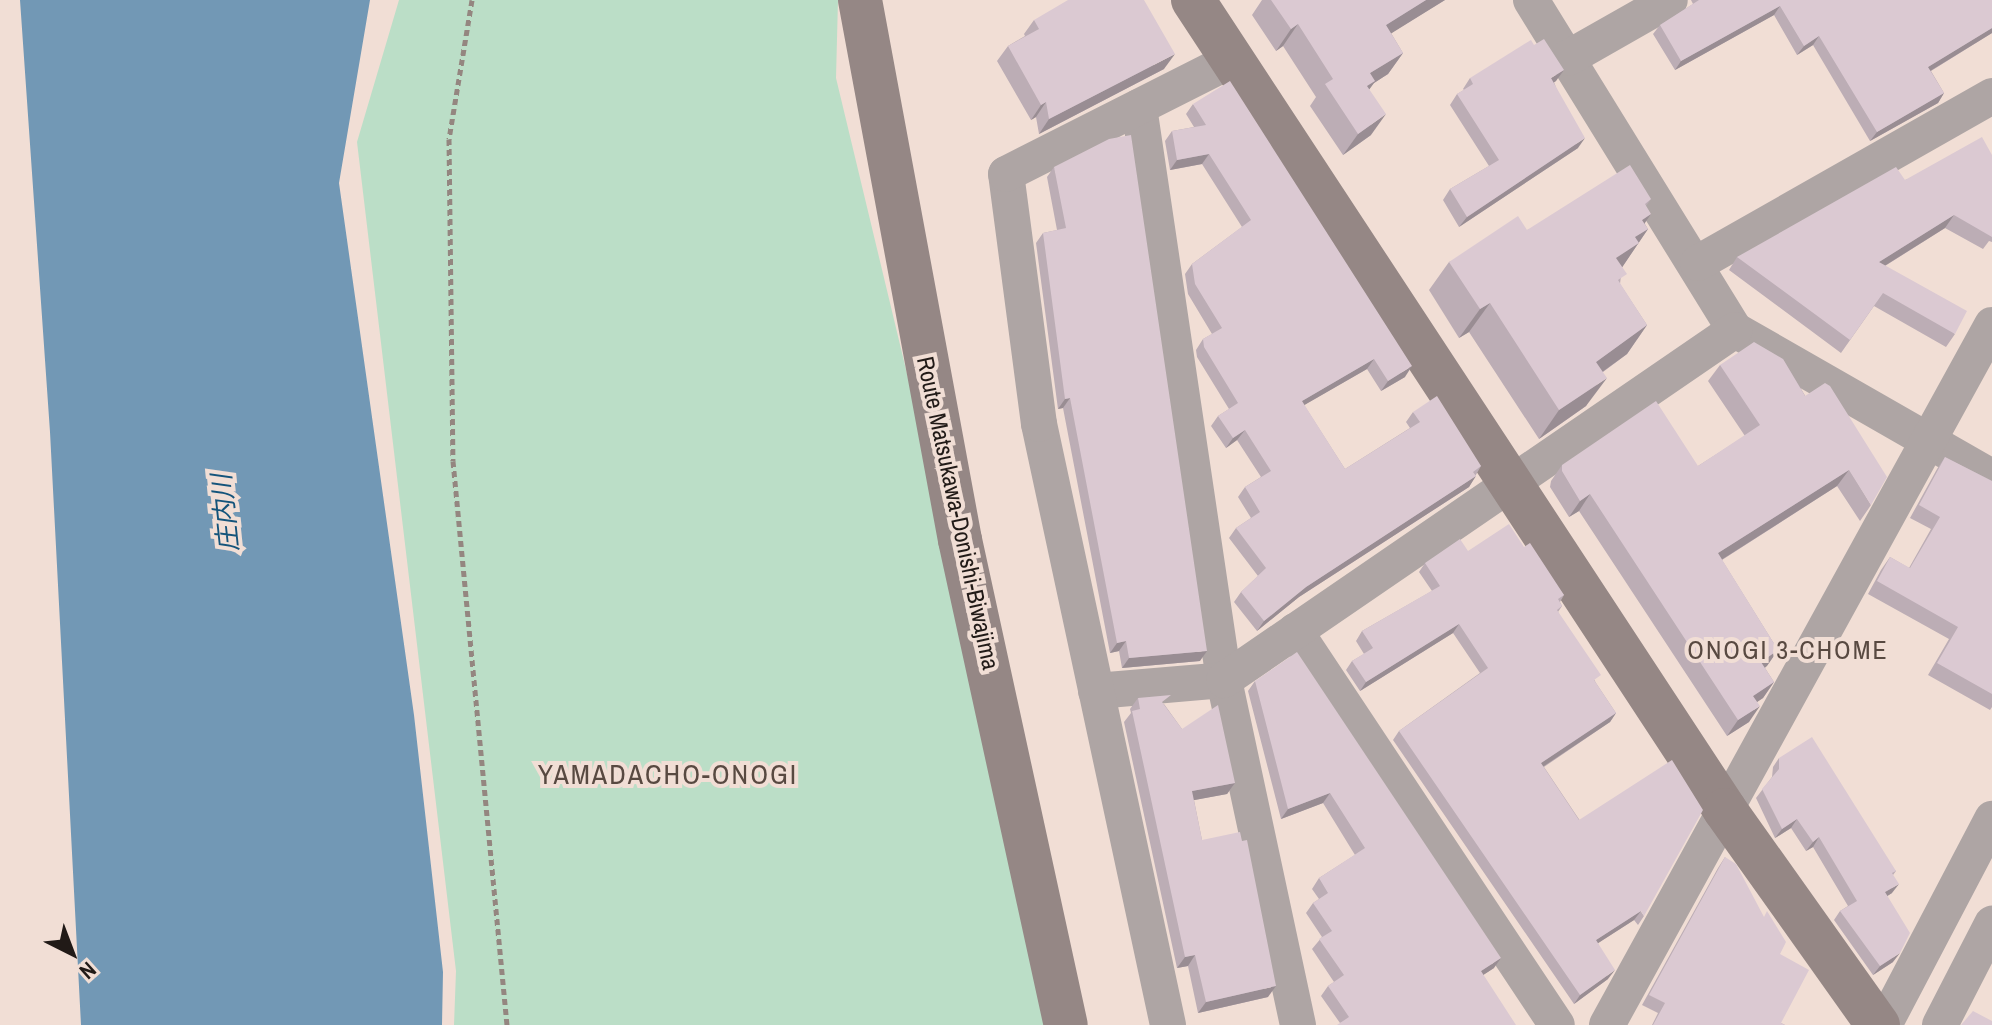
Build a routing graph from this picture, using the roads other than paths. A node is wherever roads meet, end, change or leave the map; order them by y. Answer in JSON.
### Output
{"nodes":[{"id":1,"x":860,"y":0,"type":"edge"},
{"id":2,"x":1193,"y":0,"type":"edge"},
{"id":3,"x":1531,"y":0,"type":"edge"},
{"id":4,"x":1670,"y":0,"type":"edge"},
{"id":5,"x":1568,"y":58,"type":"junction"},
{"id":6,"x":1232,"y":60,"type":"junction"},
{"id":7,"x":1992,"y":96,"type":"edge"},
{"id":8,"x":1139,"y":107,"type":"junction"},
{"id":9,"x":1698,"y":263,"type":"junction"},
{"id":10,"x":1992,"y":325,"type":"edge"},
{"id":11,"x":1735,"y":330,"type":"junction"},
{"id":12,"x":1928,"y":440,"type":"junction"},
{"id":13,"x":1992,"y":477,"type":"edge"},
{"id":14,"x":1510,"y":483,"type":"junction"},
{"id":15,"x":1295,"y":631,"type":"junction"},
{"id":16,"x":1224,"y":680,"type":"junction"},
{"id":17,"x":1096,"y":691,"type":"junction"},
{"id":18,"x":1725,"y":810,"type":"junction"},
{"id":19,"x":1992,"y":819,"type":"edge"},
{"id":20,"x":1992,"y":924,"type":"edge"},
{"id":21,"x":1066,"y":1025,"type":"edge"},
{"id":22,"x":1168,"y":1025,"type":"edge"},
{"id":23,"x":1298,"y":1025,"type":"edge"},
{"id":24,"x":1557,"y":1025,"type":"edge"},
{"id":25,"x":1607,"y":1025,"type":"edge"},
{"id":26,"x":1878,"y":1025,"type":"edge"},
{"id":27,"x":1884,"y":1025,"type":"edge"},
{"id":28,"x":1940,"y":1025,"type":"edge"}],
"edges":[{"from":1,"to":21,"type":"street","name":"Route Matsukawa-Donishi-Biwajima"},
{"from":2,"to":6,"type":"street"},
{"from":3,"to":5,"type":"street"},
{"from":4,"to":5,"type":"street"},
{"from":5,"to":9,"type":"street"},
{"from":6,"to":8,"type":"street"},
{"from":6,"to":14,"type":"street"},
{"from":7,"to":9,"type":"street"},
{"from":8,"to":16,"type":"street"},
{"from":8,"to":17,"type":"street"},
{"from":9,"to":11,"type":"street"},
{"from":10,"to":12,"type":"street"},
{"from":11,"to":12,"type":"street"},
{"from":11,"to":14,"type":"street"},
{"from":12,"to":13,"type":"street"},
{"from":12,"to":18,"type":"street"},
{"from":14,"to":15,"type":"street"},
{"from":14,"to":18,"type":"street"},
{"from":15,"to":16,"type":"street"},
{"from":15,"to":24,"type":"street"},
{"from":16,"to":17,"type":"street"},
{"from":16,"to":23,"type":"street"},
{"from":17,"to":22,"type":"street"},
{"from":18,"to":25,"type":"street"},
{"from":18,"to":26,"type":"street"},
{"from":19,"to":27,"type":"street"},
{"from":20,"to":28,"type":"street"}]}
